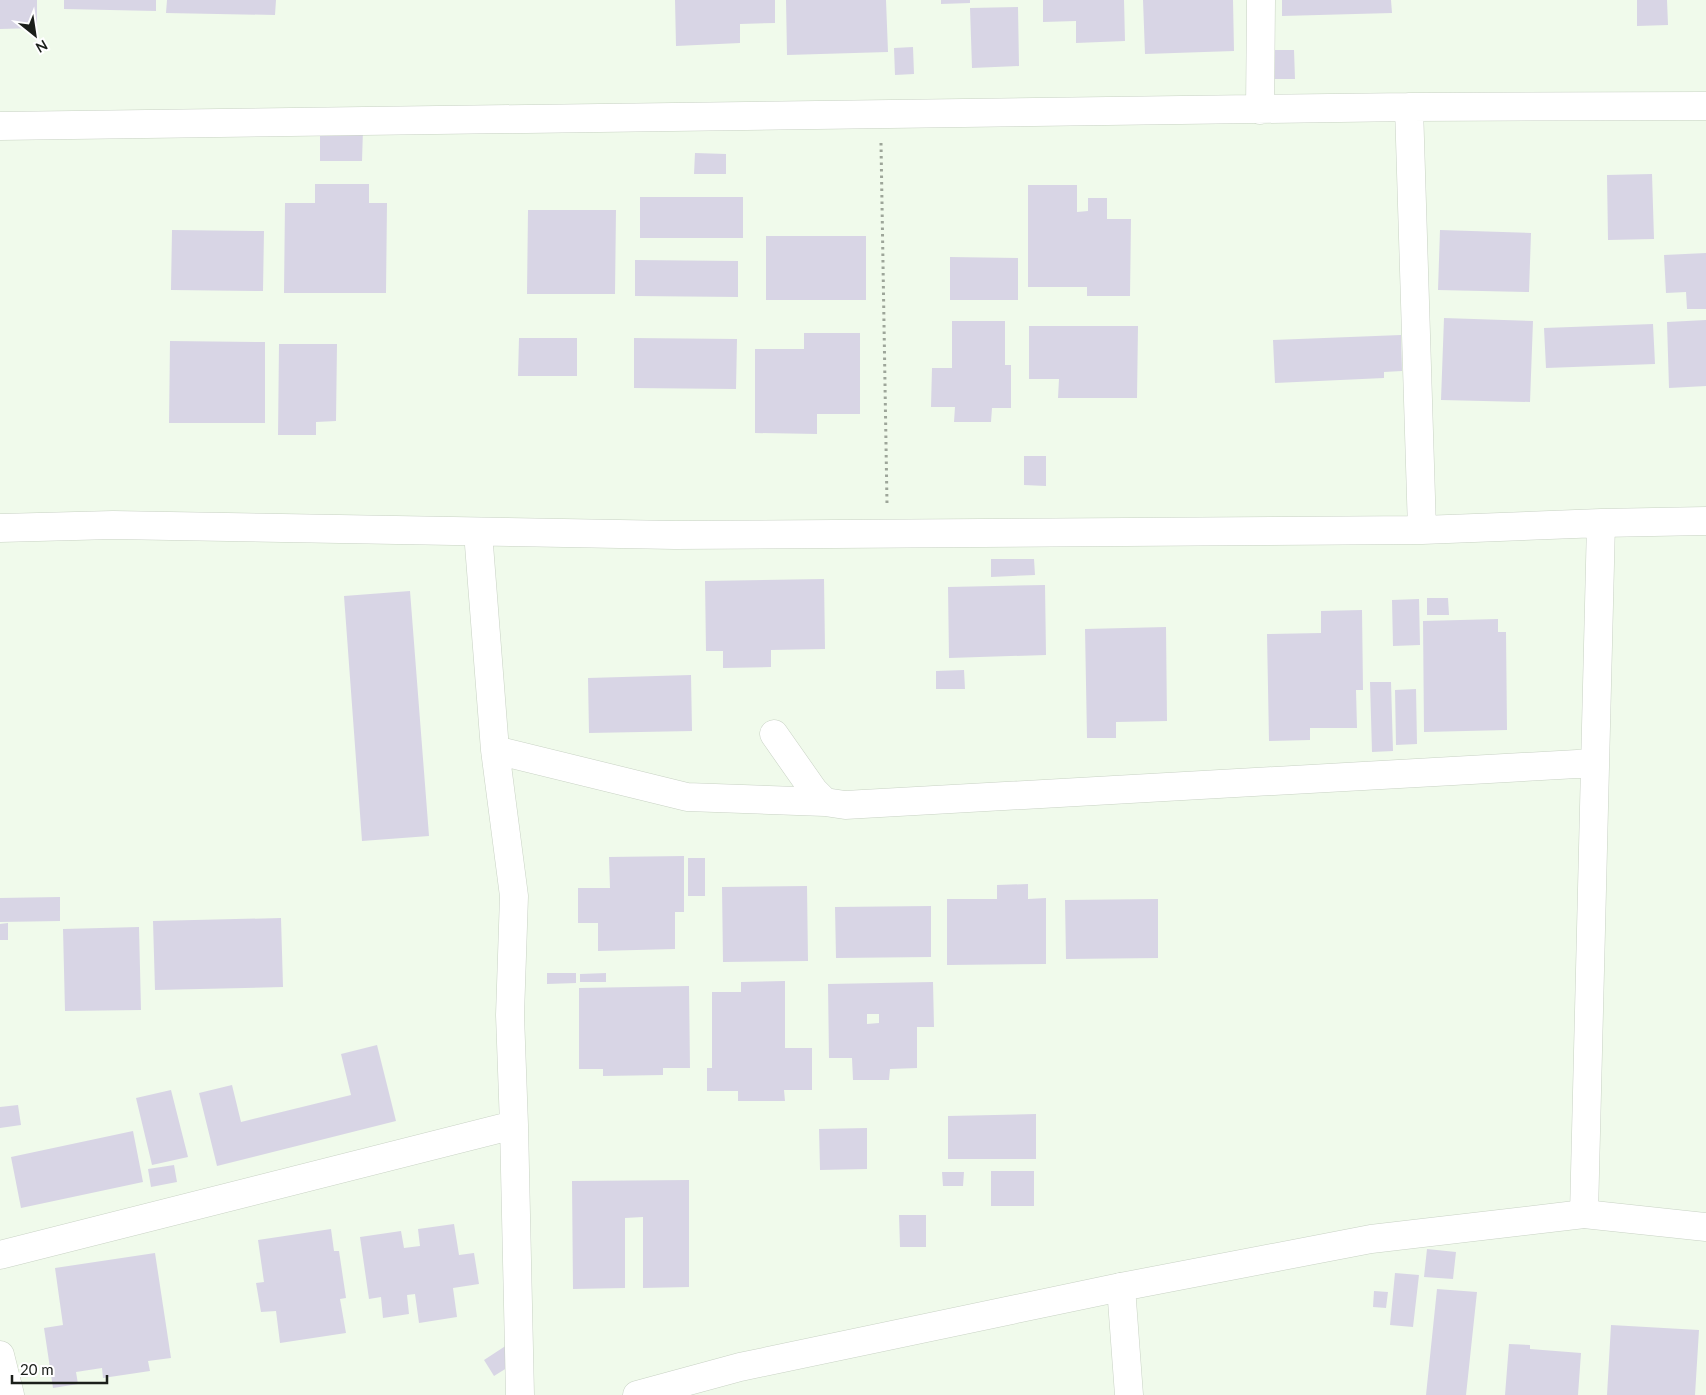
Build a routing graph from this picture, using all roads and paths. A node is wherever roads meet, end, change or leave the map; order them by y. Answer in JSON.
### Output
{"nodes":[{"id":1,"x":1260,"y":0,"type":"edge"},
{"id":2,"x":1706,"y":106,"type":"edge"},
{"id":3,"x":1409,"y":107,"type":"junction"},
{"id":4,"x":1260,"y":110,"type":"junction"},
{"id":5,"x":880,"y":115,"type":"junction"},
{"id":6,"x":0,"y":126,"type":"edge"},
{"id":7,"x":1706,"y":521,"type":"edge"},
{"id":8,"x":1601,"y":523,"type":"junction"},
{"id":9,"x":0,"y":528,"type":"edge"},
{"id":10,"x":1422,"y":530,"type":"junction"},
{"id":11,"x":478,"y":532,"type":"junction"},
{"id":12,"x":887,"y":534,"type":"junction"},
{"id":13,"x":774,"y":734,"type":"dead end"},
{"id":14,"x":495,"y":750,"type":"junction"},
{"id":15,"x":1595,"y":763,"type":"junction"},
{"id":16,"x":825,"y":802,"type":"junction"},
{"id":17,"x":514,"y":1125,"type":"junction"},
{"id":18,"x":1584,"y":1214,"type":"junction"},
{"id":19,"x":1706,"y":1227,"type":"edge"},
{"id":20,"x":0,"y":1255,"type":"edge"},
{"id":21,"x":1121,"y":1287,"type":"junction"},
{"id":22,"x":0,"y":1355,"type":"edge"},
{"id":23,"x":10,"y":1395,"type":"edge"},
{"id":24,"x":520,"y":1395,"type":"edge"},
{"id":25,"x":637,"y":1395,"type":"edge"},
{"id":26,"x":1129,"y":1395,"type":"edge"}],
"edges":[{"from":1,"to":4,"type":"street"},
{"from":2,"to":3,"type":"street"},
{"from":3,"to":4,"type":"street"},
{"from":3,"to":10,"type":"street"},
{"from":4,"to":5,"type":"street"},
{"from":5,"to":6,"type":"street"},
{"from":5,"to":12,"type":"path"},
{"from":7,"to":8,"type":"street"},
{"from":8,"to":10,"type":"street"},
{"from":8,"to":15,"type":"street"},
{"from":9,"to":11,"type":"street"},
{"from":10,"to":12,"type":"street"},
{"from":11,"to":12,"type":"street"},
{"from":11,"to":14,"type":"street"},
{"from":13,"to":16,"type":"street"},
{"from":14,"to":16,"type":"street"},
{"from":14,"to":17,"type":"street"},
{"from":15,"to":16,"type":"street"},
{"from":15,"to":18,"type":"street"},
{"from":17,"to":20,"type":"street"},
{"from":17,"to":24,"type":"street"},
{"from":18,"to":19,"type":"street"},
{"from":18,"to":21,"type":"street"},
{"from":21,"to":25,"type":"street"},
{"from":21,"to":26,"type":"street"},
{"from":22,"to":23,"type":"street"}]}
